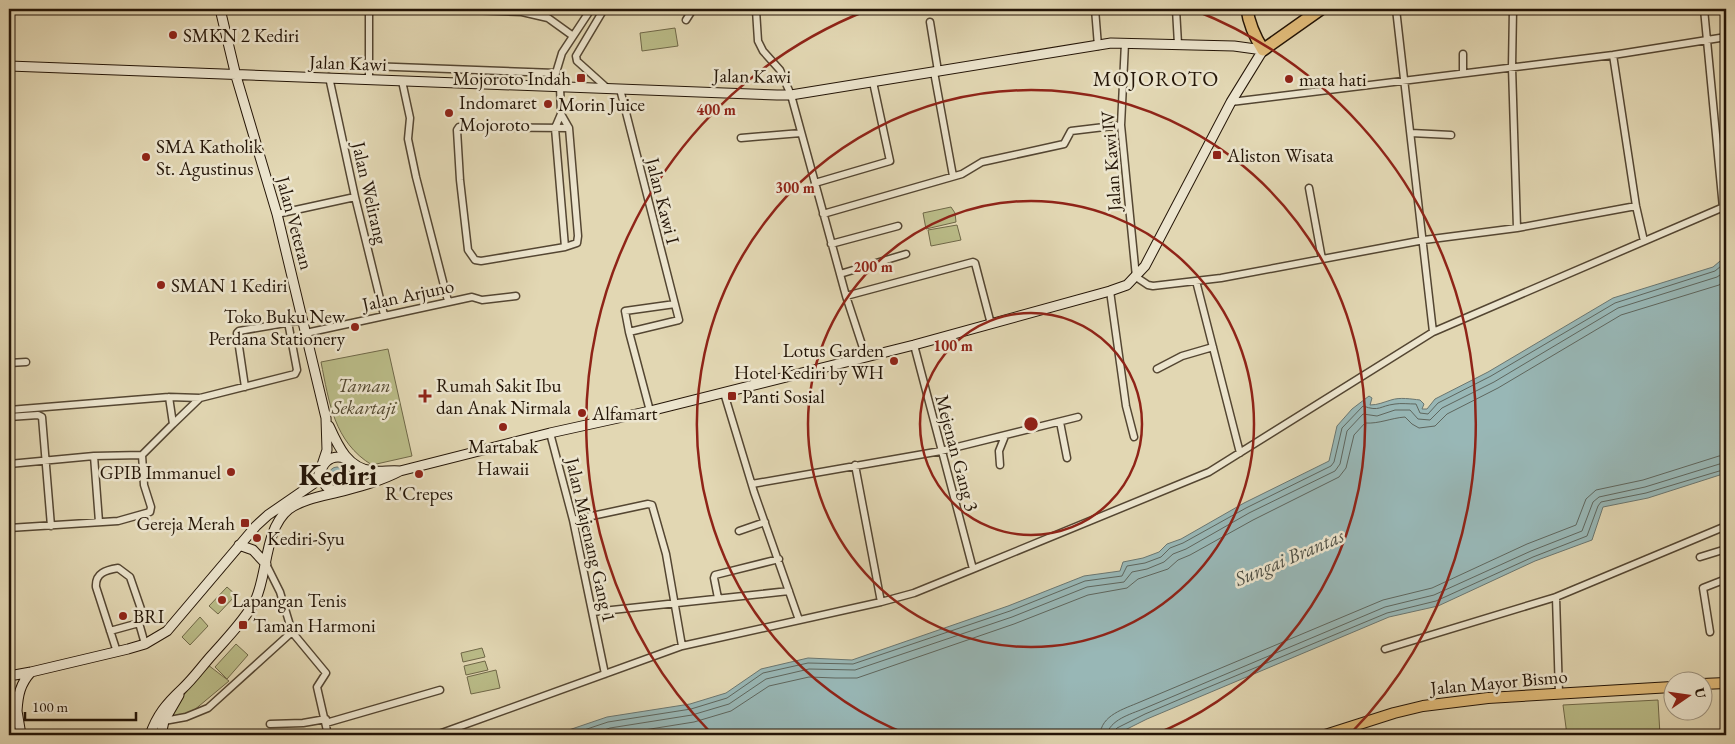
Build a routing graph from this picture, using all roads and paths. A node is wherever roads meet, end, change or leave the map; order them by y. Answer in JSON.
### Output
{"nodes":[{"id":1,"x":220,"y":9,"type":"edge"},
{"id":2,"x":369,"y":9,"type":"edge"},
{"id":3,"x":441,"y":9,"type":"edge"},
{"id":4,"x":604,"y":9,"type":"edge"},
{"id":5,"x":693,"y":9,"type":"edge"},
{"id":6,"x":1095,"y":9,"type":"edge"},
{"id":7,"x":1176,"y":9,"type":"edge"},
{"id":8,"x":1248,"y":9,"type":"edge"},
{"id":9,"x":1321,"y":9,"type":"edge"},
{"id":10,"x":1396,"y":9,"type":"edge"},
{"id":11,"x":1513,"y":9,"type":"edge"},
{"id":12,"x":1704,"y":9,"type":"edge"},
{"id":13,"x":756,"y":10,"type":"edge"},
{"id":14,"x":522,"y":11,"type":"edge"},
{"id":15,"x":590,"y":11,"type":"edge"},
{"id":16,"x":598,"y":19,"type":"junction"},
{"id":17,"x":686,"y":20,"type":"dead end"},
{"id":18,"x":930,"y":22,"type":"dead end"},
{"id":19,"x":573,"y":36,"type":"junction"},
{"id":20,"x":1726,"y":37,"type":"edge"},
{"id":21,"x":1706,"y":40,"type":"junction"},
{"id":22,"x":1125,"y":43,"type":"junction"},
{"id":23,"x":1178,"y":44,"type":"junction"},
{"id":24,"x":1098,"y":46,"type":"junction"},
{"id":25,"x":1263,"y":50,"type":"junction"},
{"id":26,"x":1463,"y":54,"type":"dead end"},
{"id":27,"x":1613,"y":55,"type":"junction"},
{"id":28,"x":9,"y":66,"type":"edge"},
{"id":29,"x":369,"y":66,"type":"junction"},
{"id":30,"x":1512,"y":67,"type":"junction"},
{"id":31,"x":936,"y":71,"type":"junction"},
{"id":32,"x":555,"y":73,"type":"junction"},
{"id":33,"x":1463,"y":73,"type":"junction"},
{"id":34,"x":236,"y":76,"type":"junction"},
{"id":35,"x":329,"y":78,"type":"junction"},
{"id":36,"x":369,"y":80,"type":"junction"},
{"id":37,"x":402,"y":81,"type":"junction"},
{"id":38,"x":1404,"y":81,"type":"junction"},
{"id":39,"x":873,"y":82,"type":"junction"},
{"id":40,"x":556,"y":86,"type":"junction"},
{"id":41,"x":607,"y":88,"type":"junction"},
{"id":42,"x":620,"y":89,"type":"junction"},
{"id":43,"x":791,"y":95,"type":"junction"},
{"id":44,"x":1231,"y":102,"type":"junction"},
{"id":45,"x":561,"y":114,"type":"junction"},
{"id":46,"x":1122,"y":125,"type":"junction"},
{"id":47,"x":555,"y":128,"type":"junction"},
{"id":48,"x":569,"y":128,"type":"junction"},
{"id":49,"x":801,"y":133,"type":"junction"},
{"id":50,"x":1411,"y":133,"type":"junction"},
{"id":51,"x":1451,"y":134,"type":"dead end"},
{"id":52,"x":741,"y":138,"type":"dead end"},
{"id":53,"x":953,"y":176,"type":"junction"},
{"id":54,"x":814,"y":183,"type":"junction"},
{"id":55,"x":1309,"y":188,"type":"dead end"},
{"id":56,"x":355,"y":197,"type":"junction"},
{"id":57,"x":1636,"y":206,"type":"junction"},
{"id":58,"x":1725,"y":207,"type":"edge"},
{"id":59,"x":277,"y":214,"type":"junction"},
{"id":60,"x":823,"y":214,"type":"junction"},
{"id":61,"x":898,"y":226,"type":"dead end"},
{"id":62,"x":1517,"y":228,"type":"junction"},
{"id":63,"x":1424,"y":240,"type":"junction"},
{"id":64,"x":1644,"y":241,"type":"junction"},
{"id":65,"x":831,"y":244,"type":"junction"},
{"id":66,"x":565,"y":247,"type":"junction"},
{"id":67,"x":906,"y":254,"type":"dead end"},
{"id":68,"x":1322,"y":259,"type":"junction"},
{"id":69,"x":840,"y":274,"type":"junction"},
{"id":70,"x":1136,"y":277,"type":"junction"},
{"id":71,"x":1196,"y":281,"type":"junction"},
{"id":72,"x":1110,"y":291,"type":"junction"},
{"id":73,"x":516,"y":296,"type":"dead end"},
{"id":74,"x":846,"y":296,"type":"junction"},
{"id":75,"x":448,"y":301,"type":"junction"},
{"id":76,"x":675,"y":304,"type":"junction"},
{"id":77,"x":384,"y":316,"type":"junction"},
{"id":78,"x":296,"y":321,"type":"junction"},
{"id":79,"x":991,"y":324,"type":"junction"},
{"id":80,"x":629,"y":332,"type":"junction"},
{"id":81,"x":1433,"y":332,"type":"junction"},
{"id":82,"x":306,"y":333,"type":"junction"},
{"id":83,"x":914,"y":345,"type":"junction"},
{"id":84,"x":1213,"y":347,"type":"junction"},
{"id":85,"x":866,"y":357,"type":"junction"},
{"id":86,"x":26,"y":362,"type":"dead end"},
{"id":87,"x":9,"y":363,"type":"edge"},
{"id":88,"x":1157,"y":368,"type":"dead end"},
{"id":89,"x":245,"y":387,"type":"junction"},
{"id":90,"x":724,"y":393,"type":"junction"},
{"id":91,"x":169,"y":397,"type":"junction"},
{"id":92,"x":200,"y":398,"type":"junction"},
{"id":93,"x":9,"y":410,"type":"edge"},
{"id":94,"x":650,"y":411,"type":"junction"},
{"id":95,"x":1078,"y":417,"type":"dead end"},
{"id":96,"x":9,"y":418,"type":"edge"},
{"id":97,"x":326,"y":418,"type":"junction"},
{"id":98,"x":1060,"y":422,"type":"junction"},
{"id":99,"x":173,"y":424,"type":"junction"},
{"id":100,"x":550,"y":433,"type":"junction"},
{"id":101,"x":1005,"y":436,"type":"junction"},
{"id":102,"x":1134,"y":437,"type":"dead end"},
{"id":103,"x":941,"y":451,"type":"junction"},
{"id":104,"x":1240,"y":453,"type":"junction"},
{"id":105,"x":142,"y":455,"type":"junction"},
{"id":106,"x":94,"y":456,"type":"junction"},
{"id":107,"x":1067,"y":458,"type":"dead end"},
{"id":108,"x":46,"y":461,"type":"junction"},
{"id":109,"x":351,"y":463,"type":"junction"},
{"id":110,"x":9,"y":464,"type":"edge"},
{"id":111,"x":855,"y":465,"type":"junction"},
{"id":112,"x":1000,"y":465,"type":"dead end"},
{"id":113,"x":321,"y":469,"type":"junction"},
{"id":114,"x":400,"y":471,"type":"junction"},
{"id":115,"x":752,"y":484,"type":"junction"},
{"id":116,"x":342,"y":491,"type":"junction"},
{"id":117,"x":573,"y":520,"type":"junction"},
{"id":118,"x":99,"y":522,"type":"junction"},
{"id":119,"x":765,"y":522,"type":"junction"},
{"id":120,"x":51,"y":526,"type":"junction"},
{"id":121,"x":1726,"y":526,"type":"edge"},
{"id":122,"x":9,"y":528,"type":"edge"},
{"id":123,"x":739,"y":531,"type":"dead end"},
{"id":124,"x":239,"y":545,"type":"junction"},
{"id":125,"x":1726,"y":549,"type":"edge"},
{"id":126,"x":1700,"y":557,"type":"dead end"},
{"id":127,"x":778,"y":559,"type":"junction"},
{"id":128,"x":266,"y":564,"type":"junction"},
{"id":129,"x":973,"y":569,"type":"junction"},
{"id":130,"x":1726,"y":579,"type":"edge"},
{"id":131,"x":789,"y":591,"type":"junction"},
{"id":132,"x":1556,"y":597,"type":"junction"},
{"id":133,"x":718,"y":598,"type":"junction"},
{"id":134,"x":881,"y":602,"type":"junction"},
{"id":135,"x":675,"y":603,"type":"junction"},
{"id":136,"x":594,"y":612,"type":"junction"},
{"id":137,"x":799,"y":620,"type":"junction"},
{"id":138,"x":138,"y":623,"type":"junction"},
{"id":139,"x":110,"y":631,"type":"junction"},
{"id":140,"x":292,"y":632,"type":"junction"},
{"id":141,"x":1710,"y":632,"type":"dead end"},
{"id":142,"x":145,"y":644,"type":"junction"},
{"id":143,"x":682,"y":646,"type":"junction"},
{"id":144,"x":1385,"y":649,"type":"dead end"},
{"id":145,"x":116,"y":652,"type":"junction"},
{"id":146,"x":31,"y":672,"type":"junction"},
{"id":147,"x":605,"y":674,"type":"junction"},
{"id":148,"x":9,"y":676,"type":"edge"},
{"id":149,"x":1726,"y":683,"type":"edge"},
{"id":150,"x":1712,"y":684,"type":"edge"},
{"id":151,"x":1662,"y":687,"type":"edge"},
{"id":152,"x":181,"y":690,"type":"junction"},
{"id":153,"x":440,"y":690,"type":"dead end"},
{"id":154,"x":1559,"y":694,"type":"junction"},
{"id":155,"x":9,"y":696,"type":"edge"},
{"id":156,"x":17,"y":711,"type":"junction"},
{"id":157,"x":326,"y":721,"type":"junction"},
{"id":158,"x":270,"y":724,"type":"dead end"},
{"id":159,"x":163,"y":730,"type":"edge"},
{"id":160,"x":21,"y":735,"type":"edge"},
{"id":161,"x":150,"y":735,"type":"edge"},
{"id":162,"x":328,"y":735,"type":"edge"},
{"id":163,"x":436,"y":735,"type":"edge"},
{"id":164,"x":1329,"y":735,"type":"edge"}],
"edges":[{"from":1,"to":34,"type":"main road","name":"Jalan Veteran"},
{"from":2,"to":29,"type":"street"},
{"from":3,"to":14,"type":"street"},
{"from":4,"to":16,"type":"street"},
{"from":5,"to":17,"type":"street"},
{"from":6,"to":24,"type":"street"},
{"from":7,"to":23,"type":"street"},
{"from":8,"to":25,"type":"highway"},
{"from":9,"to":25,"type":"highway"},
{"from":10,"to":38,"type":"street"},
{"from":11,"to":30,"type":"street"},
{"from":12,"to":21,"type":"street"},
{"from":13,"to":43,"type":"street"},
{"from":14,"to":19,"type":"street"},
{"from":15,"to":16,"type":"street"},
{"from":15,"to":19,"type":"street"},
{"from":16,"to":41,"type":"street"},
{"from":18,"to":31,"type":"street"},
{"from":19,"to":32,"type":"street"},
{"from":20,"to":21,"type":"street"},
{"from":21,"to":27,"type":"street"},
{"from":21,"to":58,"type":"street"},
{"from":22,"to":23,"type":"main road","name":"Jalan Kawi"},
{"from":22,"to":24,"type":"main road","name":"Jalan Kawi"},
{"from":22,"to":46,"type":"street","name":"Jalan Kawi IV"},
{"from":23,"to":25,"type":"main road","name":"Jalan Kawi"},
{"from":24,"to":31,"type":"main road","name":"Jalan Kawi"},
{"from":25,"to":44,"type":"main road"},
{"from":26,"to":33,"type":"street"},
{"from":27,"to":30,"type":"street"},
{"from":27,"to":57,"type":"street"},
{"from":28,"to":34,"type":"main road","name":"Jalan Kawi"},
{"from":29,"to":32,"type":"street"},
{"from":29,"to":36,"type":"street"},
{"from":30,"to":33,"type":"street"},
{"from":30,"to":62,"type":"street"},
{"from":31,"to":39,"type":"main road","name":"Jalan Kawi"},
{"from":31,"to":53,"type":"street"},
{"from":32,"to":40,"type":"street"},
{"from":33,"to":38,"type":"street"},
{"from":34,"to":35,"type":"main road","name":"Jalan Kawi"},
{"from":34,"to":59,"type":"main road","name":"Jalan Veteran"},
{"from":35,"to":36,"type":"main road","name":"Jalan Kawi"},
{"from":35,"to":56,"type":"street","name":"Jalan Welirang"},
{"from":36,"to":37,"type":"main road","name":"Jalan Kawi"},
{"from":37,"to":40,"type":"main road","name":"Jalan Kawi"},
{"from":37,"to":75,"type":"street"},
{"from":38,"to":44,"type":"street"},
{"from":38,"to":50,"type":"street"},
{"from":39,"to":43,"type":"main road","name":"Jalan Kawi"},
{"from":39,"to":54,"type":"street"},
{"from":40,"to":41,"type":"main road","name":"Jalan Kawi"},
{"from":40,"to":45,"type":"street"},
{"from":41,"to":42,"type":"main road","name":"Jalan Kawi"},
{"from":42,"to":43,"type":"main road","name":"Jalan Kawi"},
{"from":42,"to":76,"type":"street","name":"Jalan Kawi I"},
{"from":43,"to":49,"type":"street"},
{"from":44,"to":70,"type":"main road"},
{"from":45,"to":47,"type":"street"},
{"from":45,"to":48,"type":"street"},
{"from":46,"to":53,"type":"street"},
{"from":46,"to":70,"type":"street","name":"Jalan Kawi IV"},
{"from":47,"to":48,"type":"street"},
{"from":47,"to":66,"type":"street"},
{"from":47,"to":66,"type":"street"},
{"from":48,"to":66,"type":"street"},
{"from":49,"to":52,"type":"street"},
{"from":49,"to":54,"type":"street"},
{"from":50,"to":51,"type":"street"},
{"from":50,"to":63,"type":"street"},
{"from":53,"to":60,"type":"street"},
{"from":54,"to":60,"type":"street"},
{"from":55,"to":68,"type":"street"},
{"from":56,"to":59,"type":"street"},
{"from":56,"to":77,"type":"street","name":"Jalan Welirang"},
{"from":57,"to":62,"type":"street"},
{"from":57,"to":64,"type":"street"},
{"from":58,"to":64,"type":"street"},
{"from":59,"to":78,"type":"main road","name":"Jalan Veteran"},
{"from":60,"to":65,"type":"street"},
{"from":61,"to":65,"type":"street"},
{"from":62,"to":63,"type":"street"},
{"from":63,"to":68,"type":"street"},
{"from":63,"to":81,"type":"street"},
{"from":64,"to":81,"type":"street"},
{"from":65,"to":69,"type":"street"},
{"from":67,"to":69,"type":"street"},
{"from":68,"to":71,"type":"street"},
{"from":69,"to":74,"type":"street"},
{"from":70,"to":71,"type":"street"},
{"from":70,"to":72,"type":"main road"},
{"from":71,"to":84,"type":"street"},
{"from":72,"to":79,"type":"main road"},
{"from":72,"to":102,"type":"street"},
{"from":73,"to":75,"type":"street","name":"Jalan Arjuno"},
{"from":74,"to":79,"type":"street"},
{"from":74,"to":85,"type":"street"},
{"from":75,"to":77,"type":"street","name":"Jalan Arjuno"},
{"from":76,"to":80,"type":"street","name":"Jalan Kawi I"},
{"from":76,"to":80,"type":"street"},
{"from":77,"to":82,"type":"street","name":"Jalan Arjuno"},
{"from":78,"to":82,"type":"main road","name":"Jalan Veteran"},
{"from":78,"to":89,"type":"street"},
{"from":78,"to":89,"type":"street"},
{"from":79,"to":83,"type":"main road"},
{"from":80,"to":94,"type":"street"},
{"from":81,"to":104,"type":"street"},
{"from":82,"to":97,"type":"main road","name":"Jalan Veteran"},
{"from":83,"to":85,"type":"main road"},
{"from":83,"to":103,"type":"street","name":"Mejenan Gang 3"},
{"from":84,"to":88,"type":"street"},
{"from":84,"to":104,"type":"street"},
{"from":85,"to":90,"type":"main road"},
{"from":86,"to":87,"type":"street"},
{"from":89,"to":92,"type":"street"},
{"from":90,"to":94,"type":"main road"},
{"from":90,"to":115,"type":"street"},
{"from":91,"to":92,"type":"street"},
{"from":91,"to":93,"type":"street"},
{"from":91,"to":99,"type":"street"},
{"from":92,"to":99,"type":"street"},
{"from":94,"to":100,"type":"main road"},
{"from":95,"to":98,"type":"street"},
{"from":96,"to":108,"type":"street"},
{"from":97,"to":109,"type":"main road"},
{"from":97,"to":113,"type":"main road"},
{"from":98,"to":101,"type":"street"},
{"from":98,"to":107,"type":"street"},
{"from":99,"to":105,"type":"street"},
{"from":100,"to":114,"type":"main road"},
{"from":100,"to":117,"type":"street","name":"Jalan Majenang Gang 1"},
{"from":101,"to":103,"type":"street"},
{"from":101,"to":112,"type":"street"},
{"from":103,"to":111,"type":"street"},
{"from":103,"to":129,"type":"street","name":"Mejenan Gang 3"},
{"from":104,"to":129,"type":"street"},
{"from":105,"to":106,"type":"street"},
{"from":105,"to":118,"type":"street"},
{"from":106,"to":108,"type":"street"},
{"from":106,"to":118,"type":"street"},
{"from":108,"to":110,"type":"street"},
{"from":108,"to":120,"type":"street"},
{"from":109,"to":113,"type":"main road"},
{"from":109,"to":114,"type":"main road"},
{"from":109,"to":116,"type":"main road"},
{"from":111,"to":115,"type":"street"},
{"from":111,"to":134,"type":"street"},
{"from":113,"to":116,"type":"main road"},
{"from":113,"to":124,"type":"main road"},
{"from":114,"to":116,"type":"main road"},
{"from":115,"to":119,"type":"street"},
{"from":116,"to":128,"type":"main road"},
{"from":117,"to":135,"type":"street"},
{"from":117,"to":136,"type":"street","name":"Jalan Majenang Gang 1"},
{"from":118,"to":120,"type":"street"},
{"from":119,"to":123,"type":"street"},
{"from":119,"to":127,"type":"street"},
{"from":120,"to":122,"type":"street"},
{"from":121,"to":132,"type":"street"},
{"from":124,"to":128,"type":"main road"},
{"from":124,"to":142,"type":"main road"},
{"from":125,"to":126,"type":"street"},
{"from":127,"to":131,"type":"street"},
{"from":127,"to":133,"type":"street"},
{"from":128,"to":140,"type":"street"},
{"from":128,"to":152,"type":"main road"},
{"from":129,"to":134,"type":"street"},
{"from":130,"to":141,"type":"street"},
{"from":131,"to":133,"type":"street"},
{"from":131,"to":137,"type":"street"},
{"from":132,"to":144,"type":"street"},
{"from":132,"to":154,"type":"street"},
{"from":133,"to":135,"type":"street"},
{"from":134,"to":137,"type":"street"},
{"from":135,"to":136,"type":"street"},
{"from":135,"to":143,"type":"street"},
{"from":136,"to":147,"type":"street","name":"Jalan Majenang Gang 1"},
{"from":137,"to":143,"type":"street"},
{"from":138,"to":139,"type":"street"},
{"from":138,"to":139,"type":"street"},
{"from":138,"to":142,"type":"street"},
{"from":139,"to":145,"type":"street"},
{"from":140,"to":157,"type":"street"},
{"from":140,"to":159,"type":"street"},
{"from":142,"to":145,"type":"main road"},
{"from":143,"to":147,"type":"street"},
{"from":145,"to":146,"type":"main road"},
{"from":146,"to":148,"type":"main road"},
{"from":146,"to":156,"type":"main road"},
{"from":147,"to":163,"type":"street"},
{"from":149,"to":150,"type":"main road"},
{"from":151,"to":154,"type":"main road","name":"Jalan Mayor Bismo"},
{"from":152,"to":159,"type":"main road"},
{"from":152,"to":161,"type":"main road"},
{"from":153,"to":157,"type":"street"},
{"from":154,"to":164,"type":"main road","name":"Jalan Mayor Bismo"},
{"from":155,"to":156,"type":"main road"},
{"from":156,"to":160,"type":"main road"},
{"from":157,"to":158,"type":"street"},
{"from":157,"to":162,"type":"street"}]}
